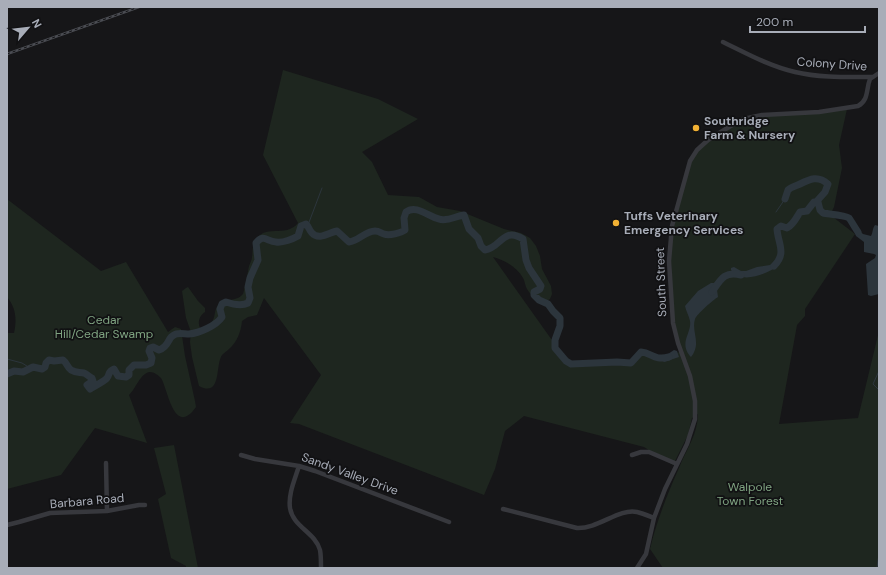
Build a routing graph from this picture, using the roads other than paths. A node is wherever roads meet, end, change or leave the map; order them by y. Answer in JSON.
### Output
{"nodes":[{"id":1,"x":723,"y":42,"type":"dead end"},
{"id":2,"x":879,"y":73,"type":"edge"},
{"id":3,"x":872,"y":77,"type":"junction"},
{"id":4,"x":241,"y":455,"type":"dead end"},
{"id":5,"x":632,"y":455,"type":"dead end"},
{"id":6,"x":106,"y":462,"type":"dead end"},
{"id":7,"x":677,"y":464,"type":"junction"},
{"id":8,"x":299,"y":466,"type":"junction"},
{"id":9,"x":145,"y":505,"type":"dead end"},
{"id":10,"x":503,"y":509,"type":"dead end"},
{"id":11,"x":107,"y":511,"type":"junction"},
{"id":12,"x":654,"y":518,"type":"junction"},
{"id":13,"x":449,"y":522,"type":"dead end"},
{"id":14,"x":7,"y":525,"type":"edge"},
{"id":15,"x":321,"y":568,"type":"edge"},
{"id":16,"x":637,"y":568,"type":"edge"}],
"edges":[{"from":1,"to":3,"type":"street","name":"Colony Drive"},
{"from":2,"to":3,"type":"street"},
{"from":3,"to":7,"type":"street","name":"South Street"},
{"from":4,"to":8,"type":"street","name":"Sandy Valley Drive"},
{"from":5,"to":7,"type":"street"},
{"from":6,"to":11,"type":"street"},
{"from":7,"to":12,"type":"street","name":"South Street"},
{"from":8,"to":13,"type":"street","name":"Sandy Valley Drive"},
{"from":8,"to":15,"type":"street"},
{"from":9,"to":11,"type":"street","name":"Barbara Road"},
{"from":10,"to":12,"type":"street"},
{"from":11,"to":14,"type":"street","name":"Barbara Road"},
{"from":12,"to":16,"type":"street","name":"South Street"}]}
